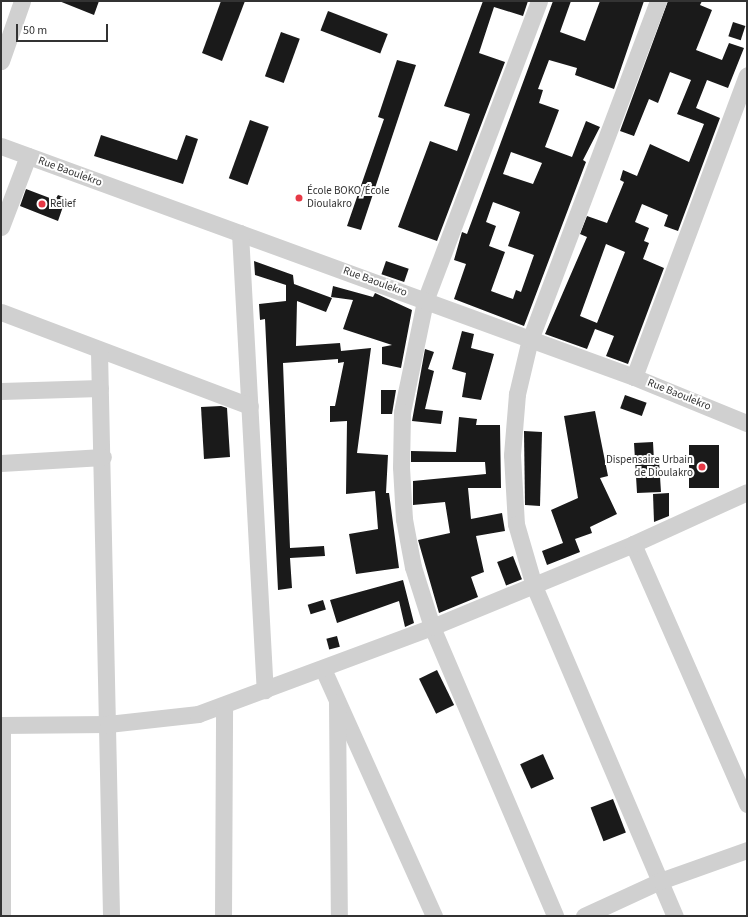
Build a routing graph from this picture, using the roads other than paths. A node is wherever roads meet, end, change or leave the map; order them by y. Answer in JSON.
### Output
{"nodes":[{"id":1,"x":22,"y":1,"type":"edge"},
{"id":2,"x":539,"y":1,"type":"edge"},
{"id":3,"x":658,"y":1,"type":"edge"},
{"id":4,"x":1,"y":62,"type":"edge"},
{"id":5,"x":747,"y":75,"type":"edge"},
{"id":6,"x":1,"y":146,"type":"edge"},
{"id":7,"x":28,"y":156,"type":"junction"},
{"id":8,"x":1,"y":227,"type":"edge"},
{"id":9,"x":240,"y":233,"type":"junction"},
{"id":10,"x":425,"y":301,"type":"junction"},
{"id":11,"x":1,"y":312,"type":"edge"},
{"id":12,"x":530,"y":339,"type":"junction"},
{"id":13,"x":99,"y":351,"type":"junction"},
{"id":14,"x":634,"y":377,"type":"junction"},
{"id":15,"x":100,"y":388,"type":"junction"},
{"id":16,"x":1,"y":391,"type":"edge"},
{"id":17,"x":250,"y":406,"type":"junction"},
{"id":18,"x":747,"y":423,"type":"edge"},
{"id":19,"x":103,"y":457,"type":"junction"},
{"id":20,"x":1,"y":463,"type":"edge"},
{"id":21,"x":747,"y":492,"type":"edge"},
{"id":22,"x":633,"y":544,"type":"junction"},
{"id":23,"x":534,"y":586,"type":"junction"},
{"id":24,"x":432,"y":628,"type":"junction"},
{"id":25,"x":323,"y":669,"type":"junction"},
{"id":26,"x":265,"y":690,"type":"junction"},
{"id":27,"x":337,"y":696,"type":"junction"},
{"id":28,"x":224,"y":705,"type":"junction"},
{"id":29,"x":108,"y":724,"type":"junction"},
{"id":30,"x":1,"y":725,"type":"edge"},
{"id":31,"x":747,"y":804,"type":"edge"},
{"id":32,"x":747,"y":850,"type":"edge"},
{"id":33,"x":660,"y":881,"type":"junction"},
{"id":34,"x":2,"y":916,"type":"edge"},
{"id":35,"x":111,"y":916,"type":"edge"},
{"id":36,"x":223,"y":916,"type":"edge"},
{"id":37,"x":339,"y":916,"type":"edge"},
{"id":38,"x":434,"y":916,"type":"edge"},
{"id":39,"x":555,"y":916,"type":"edge"},
{"id":40,"x":584,"y":916,"type":"edge"},
{"id":41,"x":675,"y":916,"type":"edge"}],
"edges":[{"from":1,"to":4,"type":"street"},
{"from":2,"to":10,"type":"street"},
{"from":3,"to":12,"type":"street"},
{"from":5,"to":14,"type":"street"},
{"from":6,"to":7,"type":"street","name":"Rue Baoulekro"},
{"from":7,"to":8,"type":"street"},
{"from":7,"to":9,"type":"street","name":"Rue Baoulekro"},
{"from":9,"to":10,"type":"street","name":"Rue Baoulekro"},
{"from":9,"to":17,"type":"street"},
{"from":10,"to":12,"type":"street","name":"Rue Baoulekro"},
{"from":10,"to":24,"type":"street"},
{"from":11,"to":13,"type":"street"},
{"from":12,"to":14,"type":"street","name":"Rue Baoulekro"},
{"from":12,"to":23,"type":"street"},
{"from":13,"to":15,"type":"street"},
{"from":13,"to":17,"type":"street"},
{"from":14,"to":18,"type":"street","name":"Rue Baoulekro"},
{"from":15,"to":16,"type":"street"},
{"from":15,"to":19,"type":"street"},
{"from":17,"to":26,"type":"street"},
{"from":19,"to":20,"type":"street"},
{"from":19,"to":29,"type":"street"},
{"from":21,"to":22,"type":"street"},
{"from":22,"to":23,"type":"street"},
{"from":22,"to":31,"type":"street"},
{"from":23,"to":24,"type":"street"},
{"from":23,"to":33,"type":"street"},
{"from":24,"to":25,"type":"street"},
{"from":24,"to":39,"type":"street"},
{"from":25,"to":26,"type":"street"},
{"from":25,"to":27,"type":"street"},
{"from":26,"to":28,"type":"street"},
{"from":27,"to":37,"type":"street"},
{"from":27,"to":38,"type":"street"},
{"from":28,"to":29,"type":"street"},
{"from":28,"to":36,"type":"street"},
{"from":29,"to":30,"type":"street"},
{"from":29,"to":35,"type":"street"},
{"from":30,"to":34,"type":"street"},
{"from":32,"to":33,"type":"street"},
{"from":33,"to":40,"type":"street"},
{"from":33,"to":41,"type":"street"}]}
